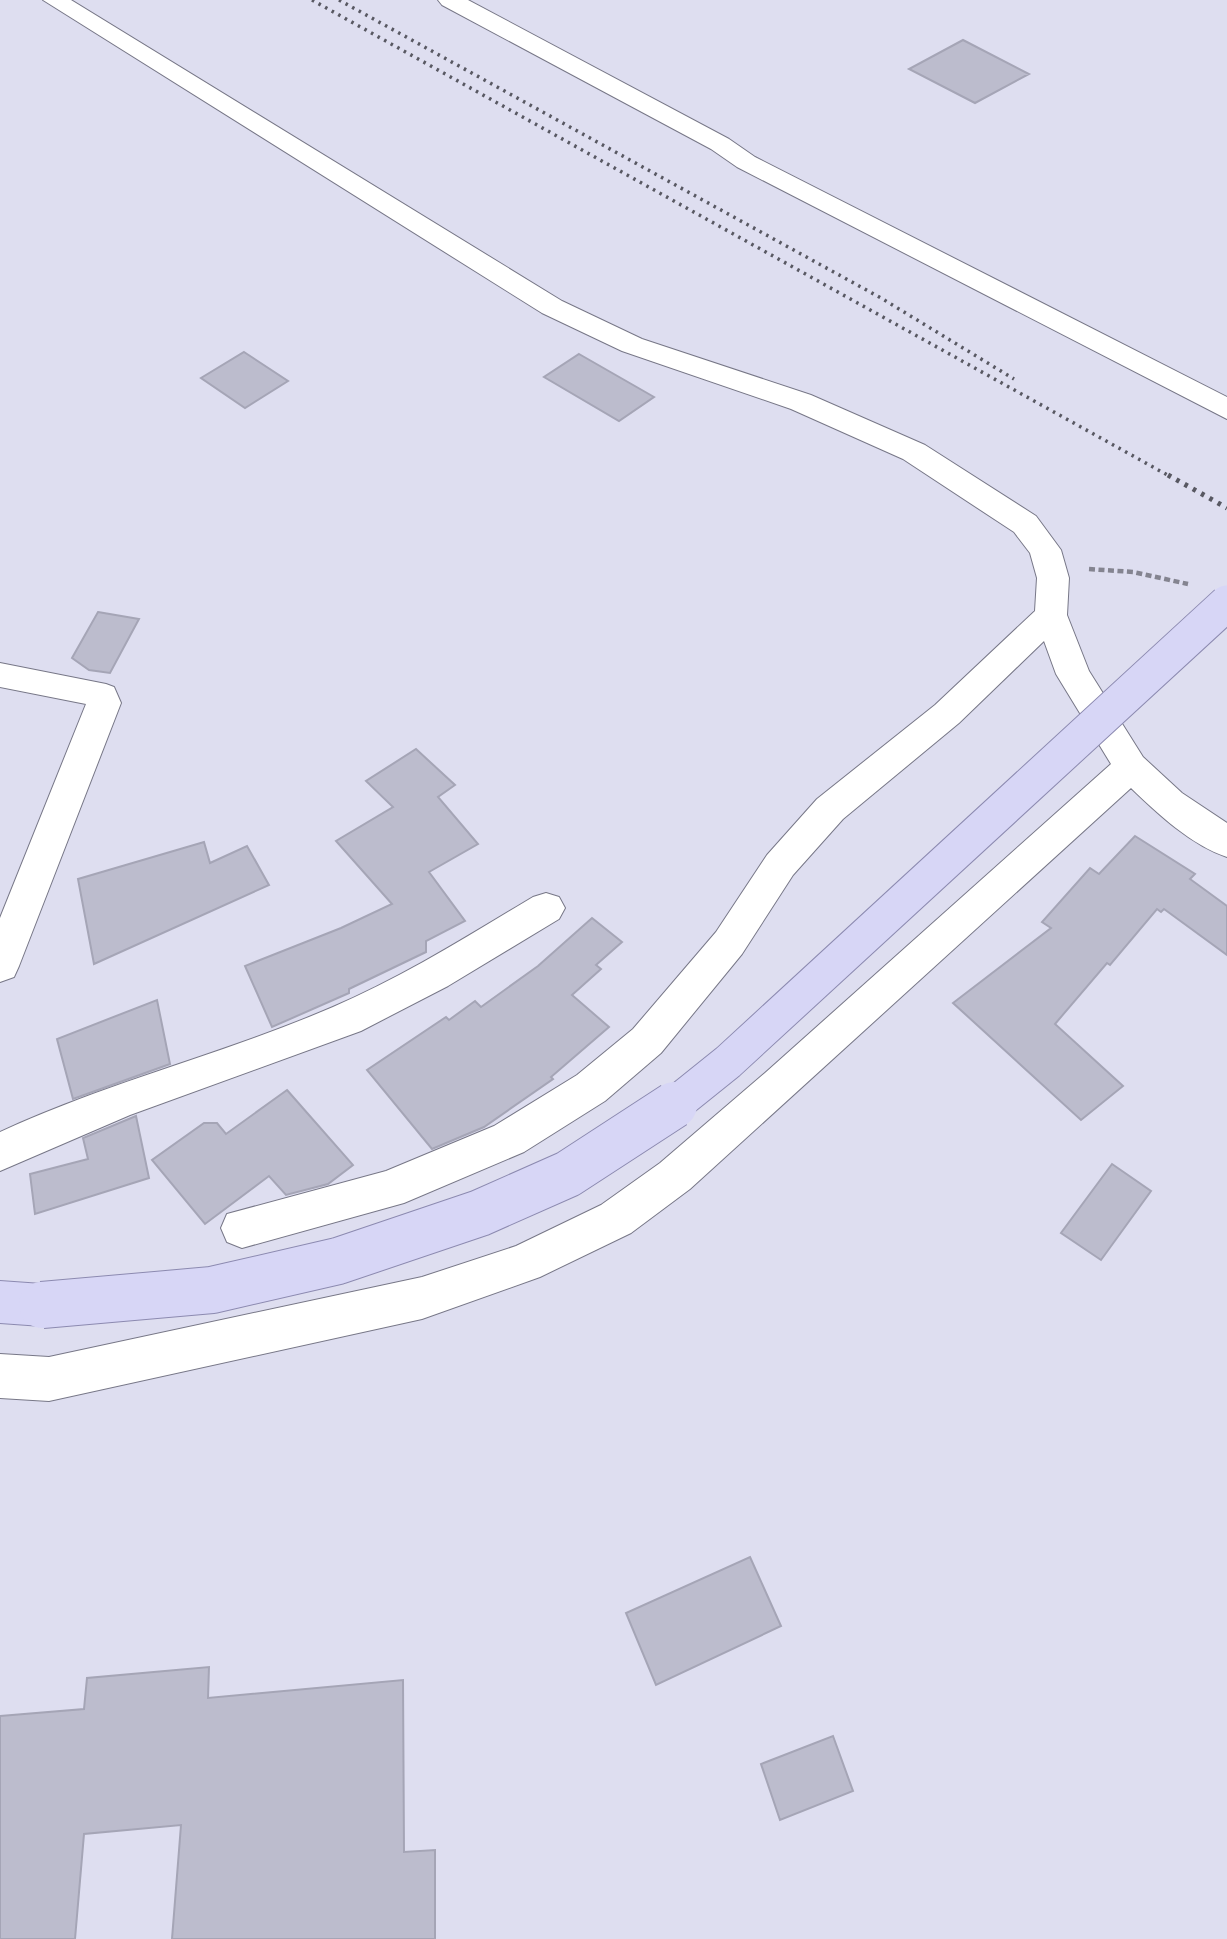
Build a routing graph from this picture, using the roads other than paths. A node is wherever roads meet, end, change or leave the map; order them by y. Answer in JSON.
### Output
{"nodes":[{"id":1,"x":55,"y":0,"type":"edge"},
{"id":2,"x":450,"y":0,"type":"edge"},
{"id":3,"x":1227,"y":409,"type":"edge"},
{"id":4,"x":1227,"y":603,"type":"edge"},
{"id":5,"x":1051,"y":615,"type":"junction"},
{"id":6,"x":0,"y":675,"type":"edge"},
{"id":7,"x":1131,"y":767,"type":"junction"},
{"id":8,"x":1227,"y":842,"type":"edge"},
{"id":9,"x":546,"y":908,"type":"dead end"},
{"id":10,"x":0,"y":966,"type":"edge"},
{"id":11,"x":0,"y":1152,"type":"edge"},
{"id":12,"x":242,"y":1228,"type":"dead end"},
{"id":13,"x":21,"y":1303,"type":"edge"},
{"id":14,"x":0,"y":1376,"type":"edge"}],
"edges":[{"from":1,"to":5,"type":"street"},
{"from":2,"to":3,"type":"street"},
{"from":4,"to":13,"type":"main road","bridge":true},
{"from":5,"to":7,"type":"street"},
{"from":5,"to":12,"type":"street"},
{"from":6,"to":10,"type":"street"},
{"from":7,"to":8,"type":"street"},
{"from":7,"to":14,"type":"street"},
{"from":9,"to":11,"type":"street"}]}
